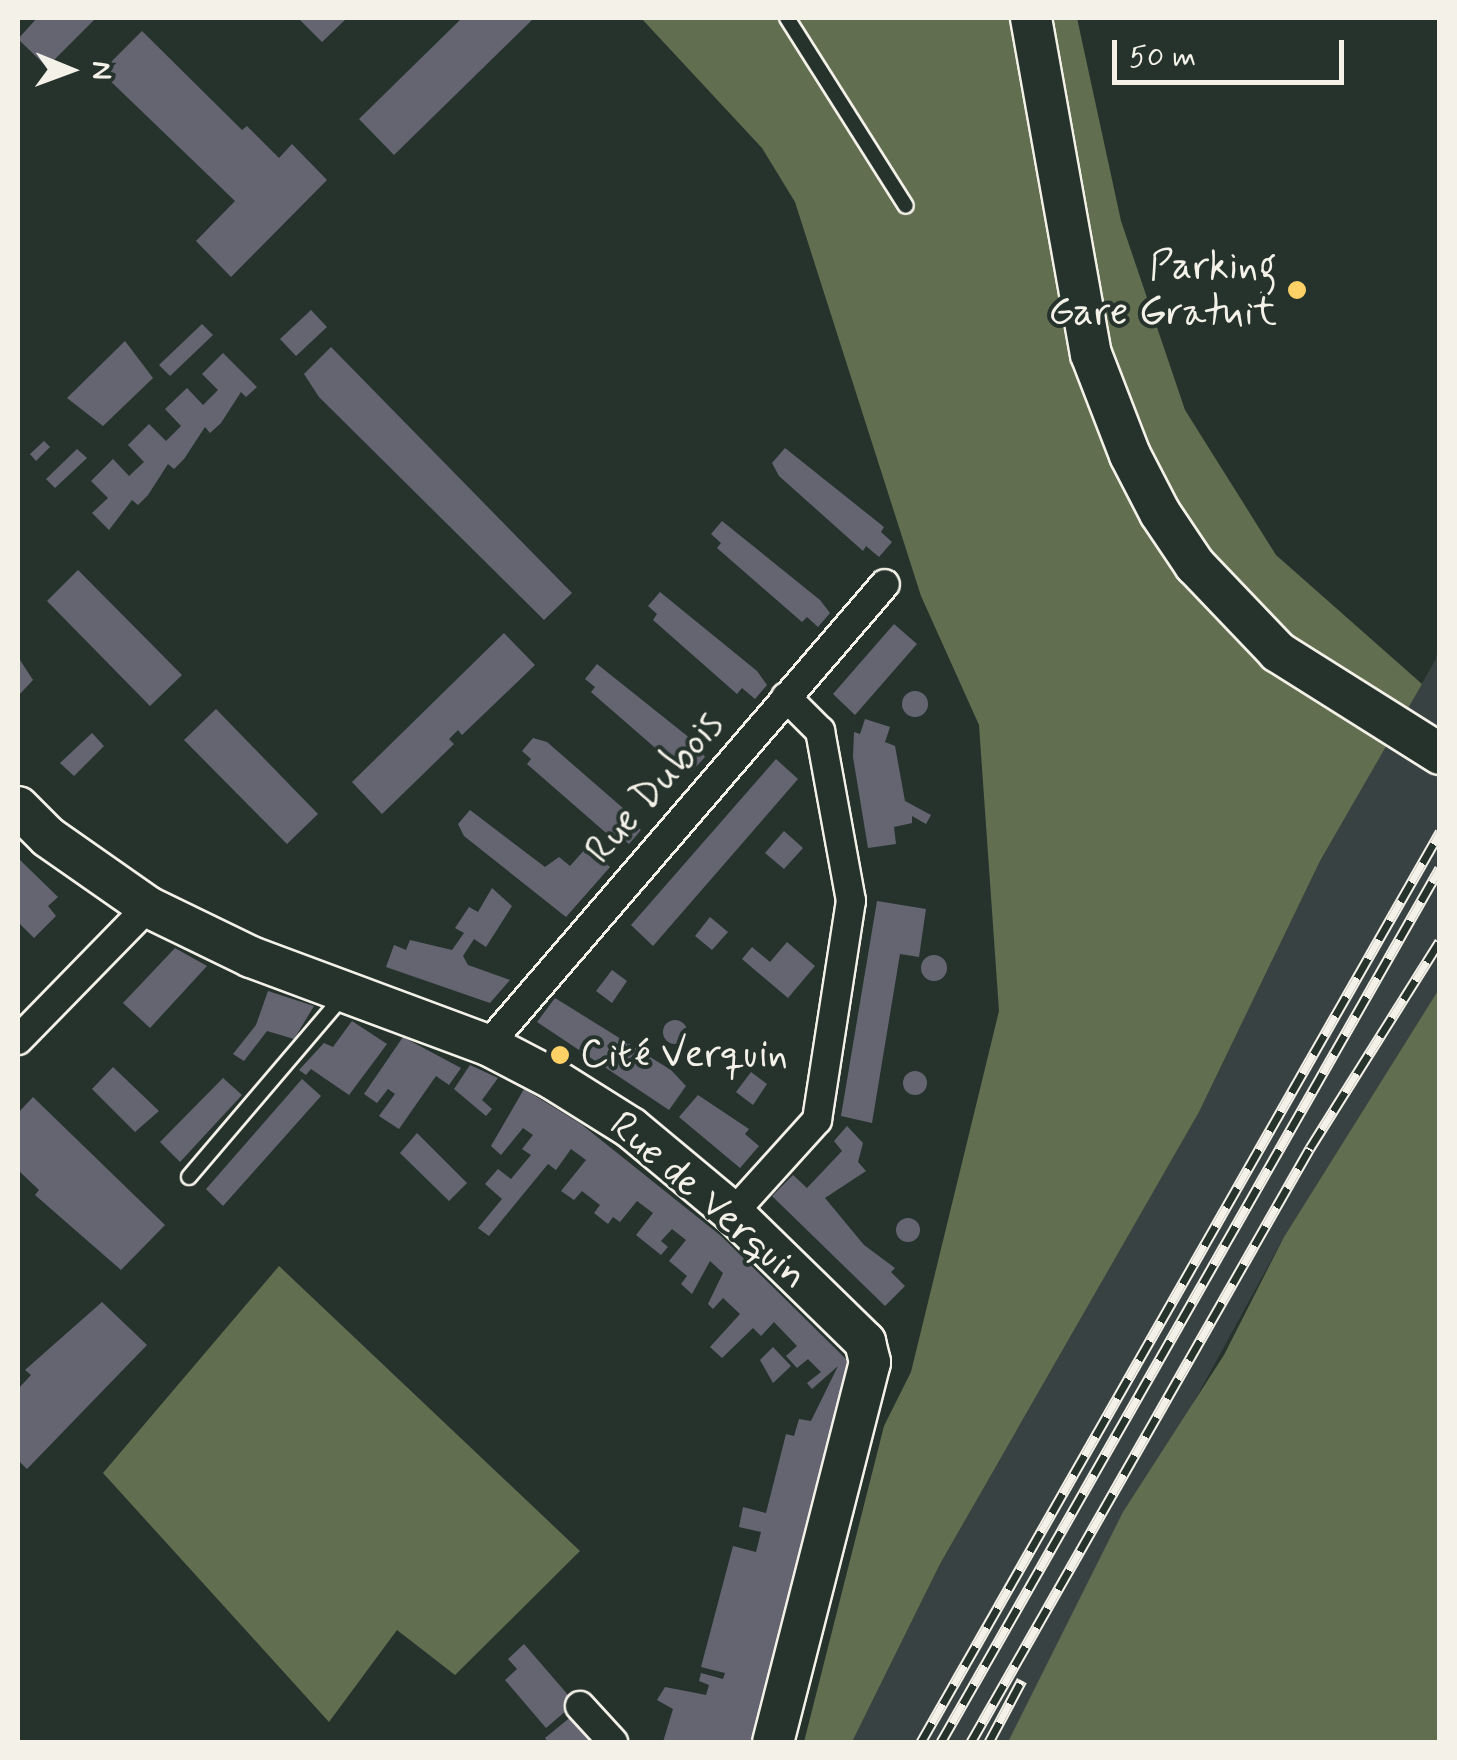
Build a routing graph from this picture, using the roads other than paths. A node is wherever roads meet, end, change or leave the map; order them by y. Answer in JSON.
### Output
{"nodes":[{"id":1,"x":787,"y":18,"type":"edge"},
{"id":2,"x":1032,"y":18,"type":"edge"},
{"id":3,"x":906,"y":206,"type":"dead end"},
{"id":4,"x":885,"y":584,"type":"dead end"},
{"id":5,"x":786,"y":698,"type":"junction"},
{"id":6,"x":1440,"y":754,"type":"edge"},
{"id":7,"x":18,"y":806,"type":"edge"},
{"id":8,"x":148,"y":906,"type":"junction"},
{"id":9,"x":346,"y":992,"type":"junction"},
{"id":10,"x":18,"y":1040,"type":"edge"},
{"id":11,"x":488,"y":1045,"type":"junction"},
{"id":12,"x":188,"y":1178,"type":"dead end"},
{"id":13,"x":733,"y":1213,"type":"junction"},
{"id":14,"x":580,"y":1706,"type":"dead end"},
{"id":15,"x":613,"y":1742,"type":"edge"},
{"id":16,"x":774,"y":1742,"type":"edge"}],
"edges":[{"from":1,"to":3,"type":"lane"},
{"from":2,"to":6,"type":"street"},
{"from":4,"to":5,"type":"street","name":"Rue Dubois"},
{"from":5,"to":11,"type":"street","name":"Rue Dubois"},
{"from":5,"to":13,"type":"street"},
{"from":7,"to":8,"type":"street","name":"Rue de Verquin"},
{"from":8,"to":9,"type":"street","name":"Rue de Verquin"},
{"from":8,"to":10,"type":"street"},
{"from":9,"to":11,"type":"street","name":"Rue de Verquin"},
{"from":9,"to":12,"type":"lane"},
{"from":11,"to":13,"type":"street","name":"Rue de Verquin"},
{"from":13,"to":16,"type":"street","name":"Rue de Verquin"},
{"from":14,"to":15,"type":"street"}]}
